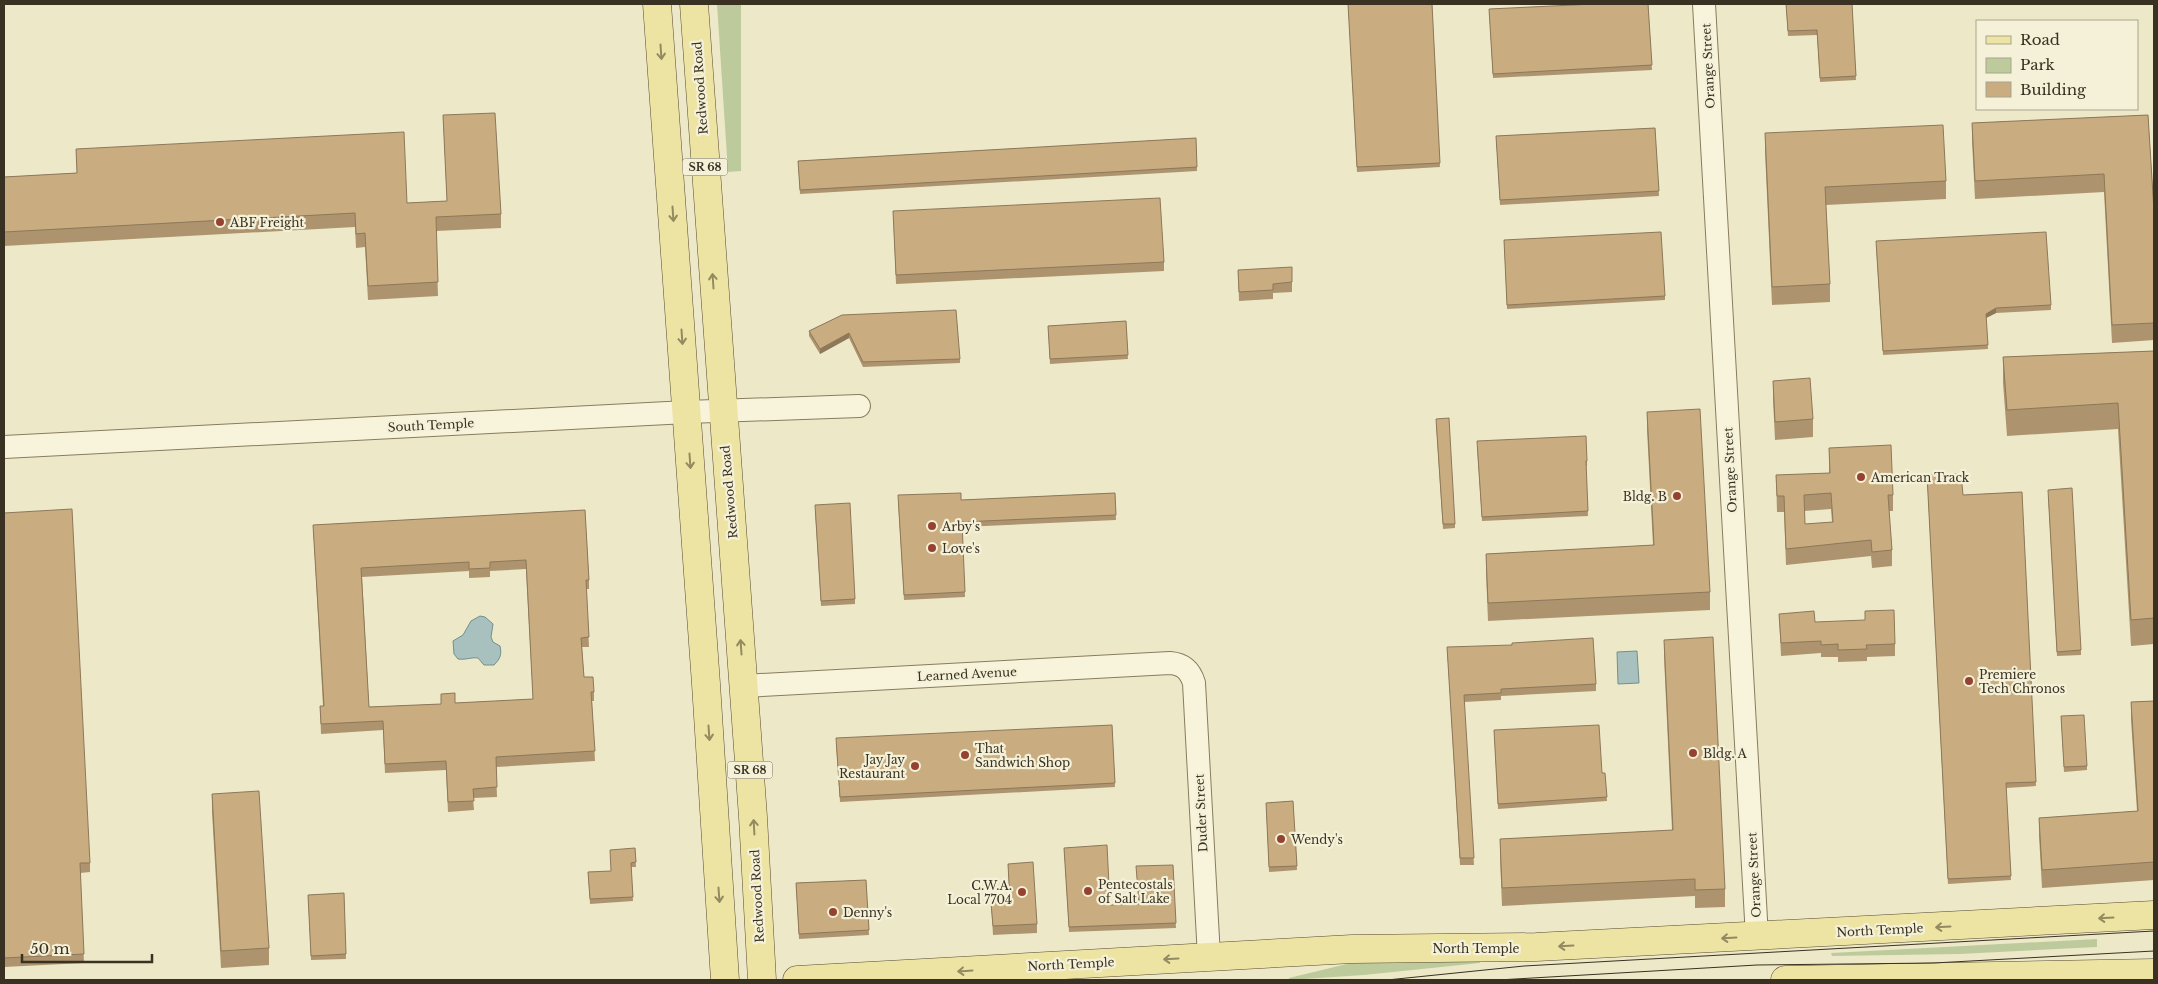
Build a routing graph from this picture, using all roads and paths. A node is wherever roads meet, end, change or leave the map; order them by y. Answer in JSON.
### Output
{"nodes":[{"id":1,"x":657,"y":4,"type":"edge"},
{"id":2,"x":694,"y":4,"type":"edge"},
{"id":3,"x":1704,"y":4,"type":"edge"},
{"id":4,"x":859,"y":406,"type":"dead end"},
{"id":5,"x":722,"y":410,"type":"junction"},
{"id":6,"x":687,"y":412,"type":"junction"},
{"id":7,"x":4,"y":447,"type":"edge"},
{"id":8,"x":1188,"y":671,"type":"joint"},
{"id":9,"x":744,"y":686,"type":"junction"},
{"id":10,"x":2154,"y":915,"type":"edge"},
{"id":11,"x":1757,"y":937,"type":"junction"},
{"id":12,"x":1209,"y":957,"type":"junction"},
{"id":13,"x":2154,"y":973,"type":"edge"},
{"id":14,"x":1986,"y":978,"type":"edge"},
{"id":15,"x":725,"y":980,"type":"edge"},
{"id":16,"x":762,"y":980,"type":"edge"},
{"id":17,"x":797,"y":980,"type":"edge"},
{"id":18,"x":1798,"y":980,"type":"edge"}],
"edges":[{"from":1,"to":6,"type":"main road","number":"SR 68","one_way":true},
{"from":5,"to":2,"type":"main road","name":"Redwood Road","number":"SR 68","one_way":true},
{"from":3,"to":11,"type":"street","name":"Orange Street"},
{"from":4,"to":5,"type":"street","name":"South Temple"},
{"from":5,"to":6,"type":"street","name":"South Temple"},
{"from":9,"to":5,"type":"main road","name":"Redwood Road","number":"SR 68","one_way":true},
{"from":6,"to":7,"type":"street","name":"South Temple"},
{"from":6,"to":15,"type":"main road","number":"SR 68","one_way":true},
{"from":8,"to":9,"type":"street","name":"Learned Avenue"},
{"from":8,"to":12,"type":"street","name":"Duder Street"},
{"from":16,"to":9,"type":"main road","name":"Redwood Road","number":"SR 68","one_way":true},
{"from":10,"to":11,"type":"main road","name":"North Temple","one_way":true},
{"from":11,"to":12,"type":"main road","name":"North Temple","one_way":true},
{"from":12,"to":17,"type":"main road","name":"North Temple","one_way":true},
{"from":13,"to":14,"type":"main road"},
{"from":14,"to":18,"type":"main road"}]}
